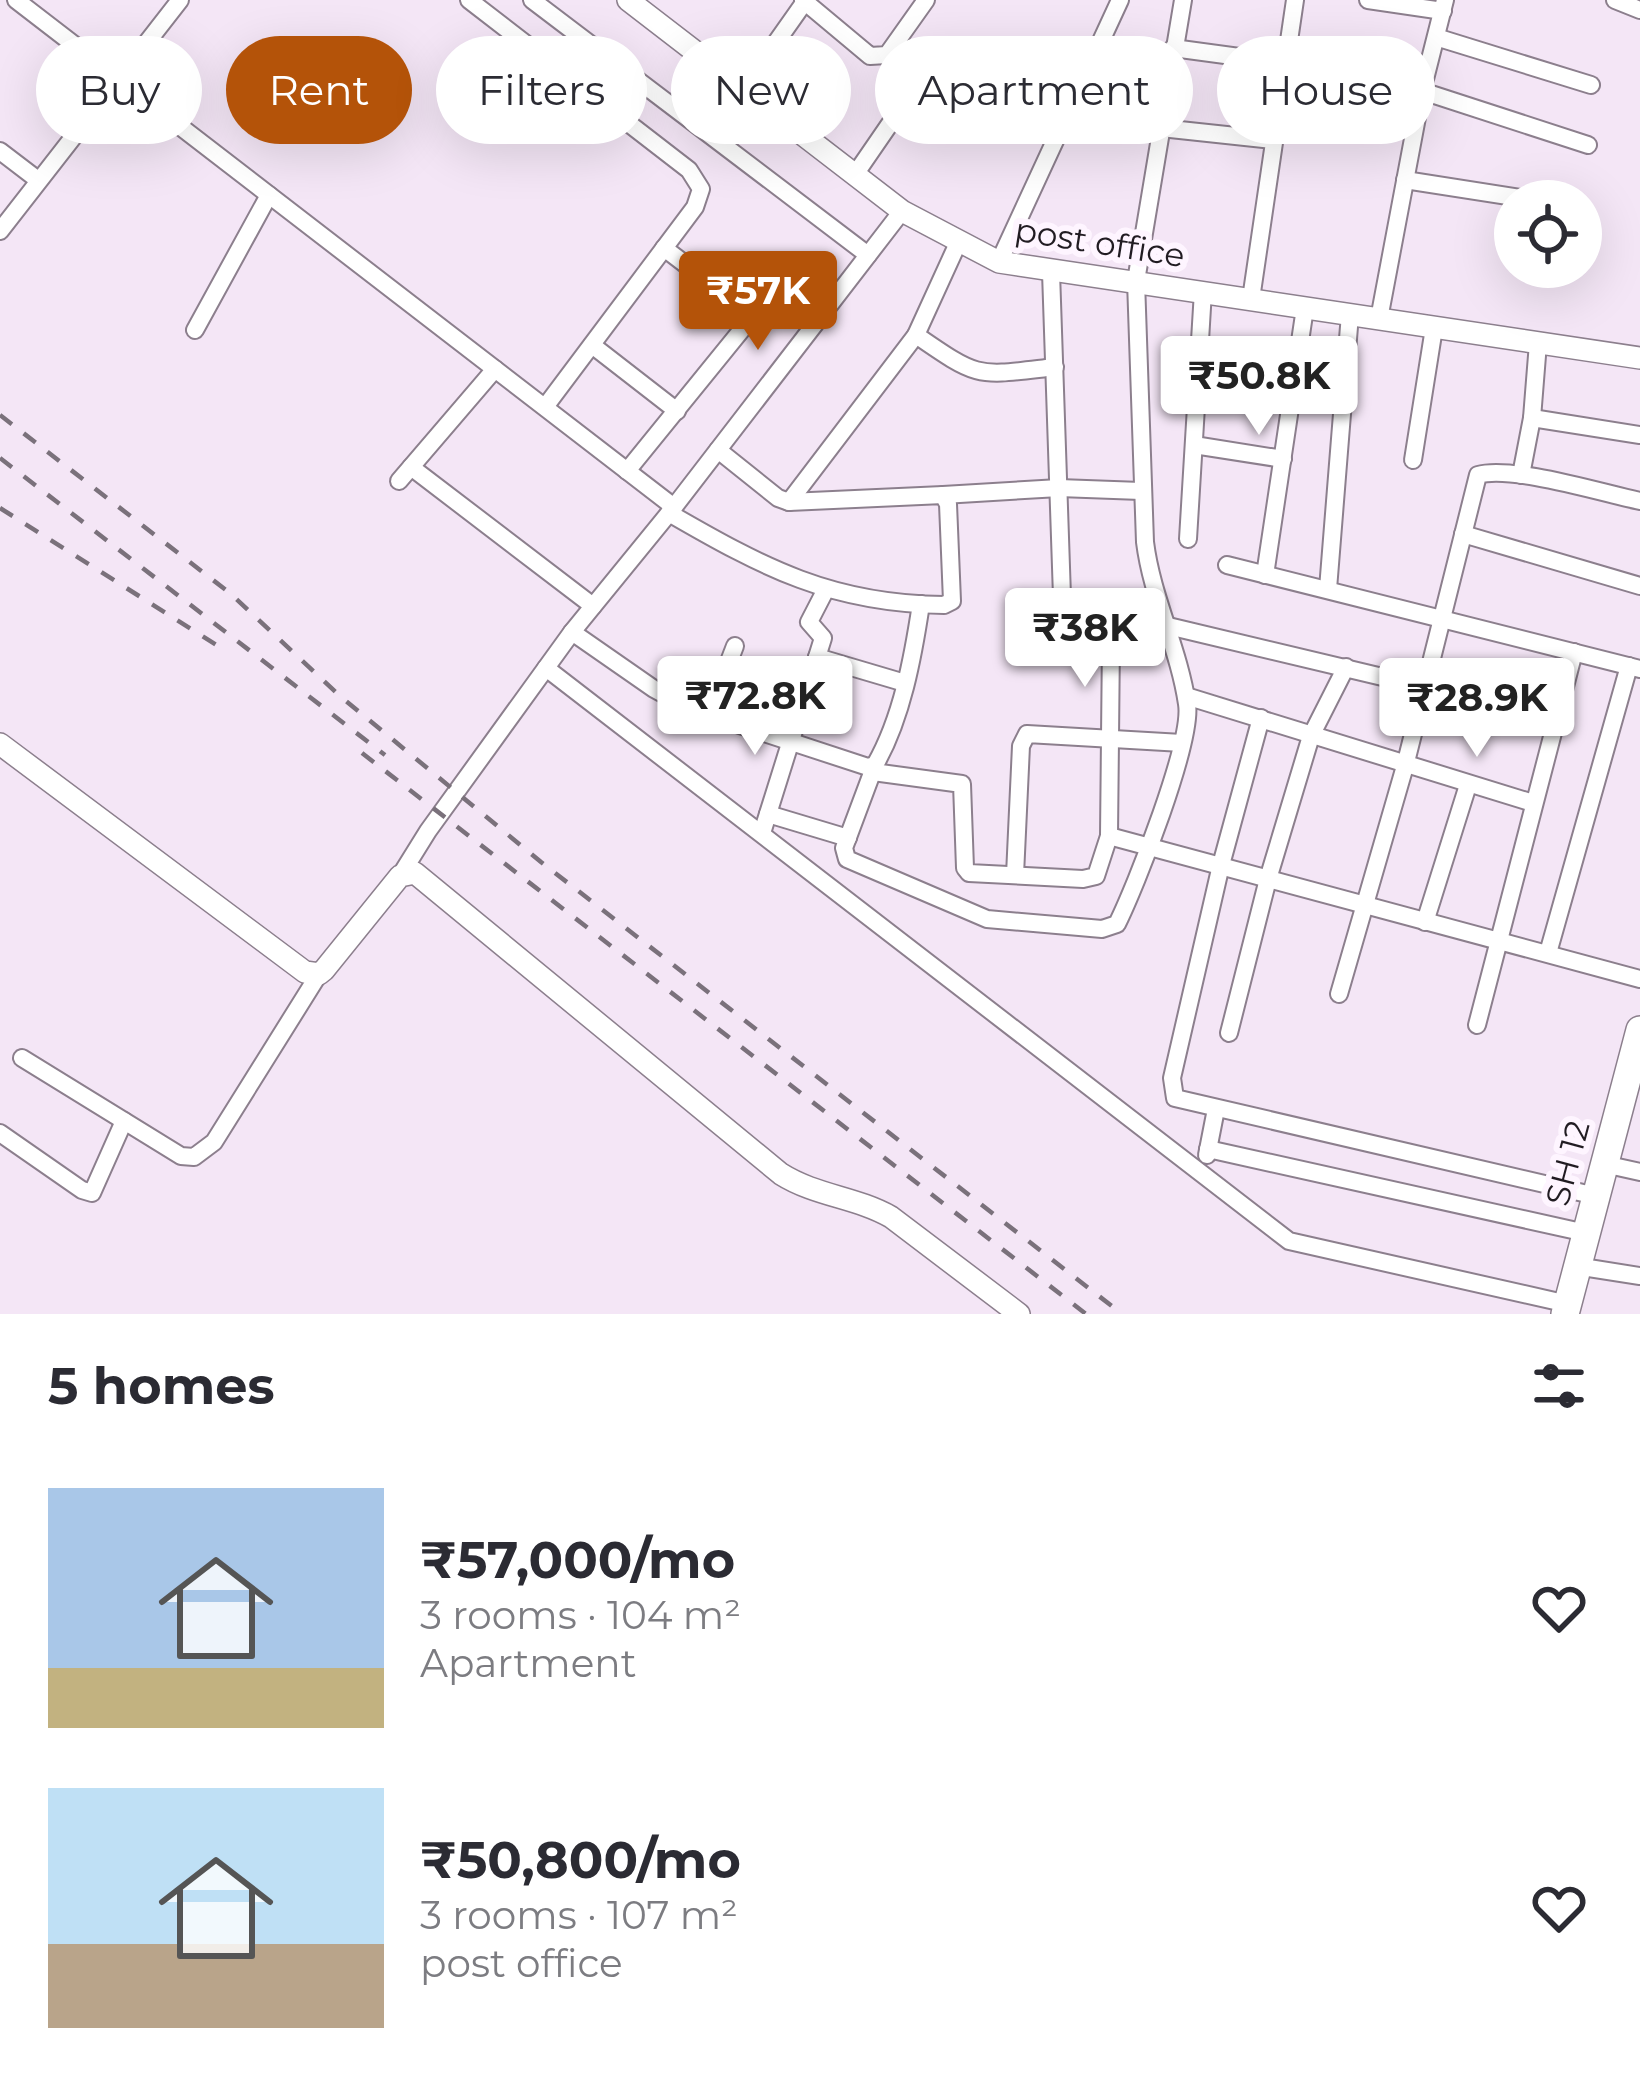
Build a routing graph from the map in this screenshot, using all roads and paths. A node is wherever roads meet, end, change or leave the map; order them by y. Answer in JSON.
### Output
{"nodes":[{"id":1,"x":16,"y":0,"type":"edge"},
{"id":2,"x":180,"y":0,"type":"edge"},
{"id":3,"x":469,"y":0,"type":"edge"},
{"id":4,"x":532,"y":0,"type":"edge"},
{"id":5,"x":628,"y":0,"type":"edge"},
{"id":6,"x":805,"y":0,"type":"edge"},
{"id":7,"x":926,"y":0,"type":"edge"},
{"id":8,"x":1120,"y":0,"type":"edge"},
{"id":9,"x":1183,"y":0,"type":"edge"},
{"id":10,"x":1295,"y":0,"type":"edge"},
{"id":11,"x":1368,"y":0,"type":"edge"},
{"id":12,"x":1615,"y":0,"type":"edge"},
{"id":13,"x":1444,"y":6,"type":"edge"},
{"id":14,"x":1640,"y":10,"type":"edge"},
{"id":15,"x":64,"y":36,"type":"edge"},
{"id":16,"x":152,"y":36,"type":"edge"},
{"id":17,"x":675,"y":36,"type":"edge"},
{"id":18,"x":780,"y":36,"type":"edge"},
{"id":19,"x":1176,"y":36,"type":"edge"},
{"id":20,"x":1288,"y":36,"type":"edge"},
{"id":21,"x":1438,"y":38,"type":"junction"},
{"id":22,"x":1435,"y":48,"type":"edge"},
{"id":23,"x":1591,"y":86,"type":"dead end"},
{"id":24,"x":1435,"y":95,"type":"edge"},
{"id":25,"x":202,"y":143,"type":"edge"},
{"id":26,"x":67,"y":144,"type":"edge"},
{"id":27,"x":814,"y":144,"type":"edge"},
{"id":28,"x":876,"y":144,"type":"edge"},
{"id":29,"x":1158,"y":144,"type":"edge"},
{"id":30,"x":1272,"y":144,"type":"edge"},
{"id":31,"x":1412,"y":144,"type":"edge"},
{"id":32,"x":1588,"y":145,"type":"dead end"},
{"id":33,"x":0,"y":152,"type":"edge"},
{"id":34,"x":854,"y":176,"type":"junction"},
{"id":35,"x":38,"y":180,"type":"junction"},
{"id":36,"x":1405,"y":180,"type":"junction"},
{"id":37,"x":1494,"y":194,"type":"edge"},
{"id":38,"x":269,"y":195,"type":"junction"},
{"id":39,"x":902,"y":211,"type":"junction"},
{"id":40,"x":0,"y":231,"type":"edge"},
{"id":41,"x":958,"y":243,"type":"junction"},
{"id":42,"x":664,"y":248,"type":"junction"},
{"id":43,"x":868,"y":255,"type":"junction"},
{"id":44,"x":999,"y":262,"type":"junction"},
{"id":45,"x":1052,"y":272,"type":"junction"},
{"id":46,"x":1136,"y":281,"type":"junction"},
{"id":47,"x":1203,"y":291,"type":"junction"},
{"id":48,"x":1251,"y":299,"type":"junction"},
{"id":49,"x":1305,"y":308,"type":"junction"},
{"id":50,"x":1350,"y":314,"type":"junction"},
{"id":51,"x":1379,"y":319,"type":"junction"},
{"id":52,"x":1434,"y":328,"type":"junction"},
{"id":53,"x":195,"y":330,"type":"dead end"},
{"id":54,"x":916,"y":335,"type":"junction"},
{"id":55,"x":1538,"y":343,"type":"junction"},
{"id":56,"x":592,"y":345,"type":"junction"},
{"id":57,"x":1640,"y":358,"type":"edge"},
{"id":58,"x":1054,"y":367,"type":"junction"},
{"id":59,"x":495,"y":369,"type":"junction"},
{"id":60,"x":545,"y":407,"type":"junction"},
{"id":61,"x":677,"y":411,"type":"junction"},
{"id":62,"x":1532,"y":418,"type":"junction"},
{"id":63,"x":1640,"y":435,"type":"edge"},
{"id":64,"x":1194,"y":445,"type":"junction"},
{"id":65,"x":718,"y":450,"type":"junction"},
{"id":66,"x":1282,"y":459,"type":"junction"},
{"id":67,"x":1413,"y":460,"type":"dead end"},
{"id":68,"x":628,"y":471,"type":"junction"},
{"id":69,"x":1521,"y":475,"type":"junction"},
{"id":70,"x":1059,"y":488,"type":"junction"},
{"id":71,"x":1141,"y":491,"type":"junction"},
{"id":72,"x":943,"y":495,"type":"junction"},
{"id":73,"x":1640,"y":501,"type":"edge"},
{"id":74,"x":789,"y":502,"type":"junction"},
{"id":75,"x":672,"y":510,"type":"junction"},
{"id":76,"x":1463,"y":534,"type":"junction"},
{"id":77,"x":1187,"y":539,"type":"dead end"},
{"id":78,"x":1227,"y":565,"type":"dead end"},
{"id":79,"x":1265,"y":575,"type":"junction"},
{"id":80,"x":1640,"y":586,"type":"edge"},
{"id":81,"x":1328,"y":589,"type":"junction"},
{"id":82,"x":825,"y":591,"type":"junction"},
{"id":83,"x":921,"y":604,"type":"junction"},
{"id":84,"x":593,"y":606,"type":"junction"},
{"id":85,"x":1443,"y":617,"type":"junction"},
{"id":86,"x":1164,"y":625,"type":"junction"},
{"id":87,"x":1063,"y":626,"type":"dead end"},
{"id":88,"x":572,"y":632,"type":"junction"},
{"id":89,"x":1111,"y":640,"type":"dead end"},
{"id":90,"x":735,"y":646,"type":"dead end"},
{"id":91,"x":1574,"y":652,"type":"junction"},
{"id":92,"x":817,"y":657,"type":"junction"},
{"id":93,"x":1346,"y":667,"type":"junction"},
{"id":94,"x":1635,"y":667,"type":"edge"},
{"id":95,"x":546,"y":668,"type":"junction"},
{"id":96,"x":904,"y":682,"type":"junction"},
{"id":97,"x":1424,"y":687,"type":"junction"},
{"id":98,"x":1186,"y":696,"type":"junction"},
{"id":99,"x":708,"y":716,"type":"junction"},
{"id":100,"x":1261,"y":718,"type":"junction"},
{"id":101,"x":1555,"y":718,"type":"junction"},
{"id":102,"x":1311,"y":736,"type":"junction"},
{"id":103,"x":791,"y":741,"type":"junction"},
{"id":104,"x":1111,"y":741,"type":"junction"},
{"id":105,"x":1182,"y":742,"type":"junction"},
{"id":106,"x":0,"y":744,"type":"edge"},
{"id":107,"x":1405,"y":766,"type":"junction"},
{"id":108,"x":874,"y":768,"type":"junction"},
{"id":109,"x":1468,"y":785,"type":"junction"},
{"id":110,"x":1533,"y":803,"type":"junction"},
{"id":111,"x":768,"y":814,"type":"junction"},
{"id":112,"x":762,"y":832,"type":"junction"},
{"id":113,"x":1108,"y":836,"type":"junction"},
{"id":114,"x":848,"y":838,"type":"junction"},
{"id":115,"x":1149,"y":847,"type":"junction"},
{"id":116,"x":1221,"y":865,"type":"junction"},
{"id":117,"x":1015,"y":874,"type":"junction"},
{"id":118,"x":400,"y":876,"type":"junction"},
{"id":119,"x":1268,"y":879,"type":"junction"},
{"id":120,"x":1363,"y":906,"type":"junction"},
{"id":121,"x":1425,"y":922,"type":"junction"},
{"id":122,"x":1498,"y":940,"type":"junction"},
{"id":123,"x":1548,"y":953,"type":"junction"},
{"id":124,"x":319,"y":974,"type":"junction"},
{"id":125,"x":1640,"y":979,"type":"edge"},
{"id":126,"x":1339,"y":994,"type":"dead end"},
{"id":127,"x":1477,"y":1025,"type":"dead end"},
{"id":128,"x":1640,"y":1030,"type":"edge"},
{"id":129,"x":1229,"y":1034,"type":"dead end"},
{"id":130,"x":22,"y":1058,"type":"dead end"},
{"id":131,"x":1216,"y":1109,"type":"junction"},
{"id":132,"x":124,"y":1121,"type":"junction"},
{"id":133,"x":0,"y":1133,"type":"edge"},
{"id":134,"x":1208,"y":1149,"type":"junction"},
{"id":135,"x":1604,"y":1164,"type":"junction"},
{"id":136,"x":1640,"y":1172,"type":"edge"},
{"id":137,"x":1203,"y":1173,"type":"junction"},
{"id":138,"x":1596,"y":1196,"type":"junction"},
{"id":139,"x":1586,"y":1233,"type":"junction"},
{"id":140,"x":1576,"y":1266,"type":"junction"},
{"id":141,"x":1640,"y":1276,"type":"edge"},
{"id":142,"x":1567,"y":1309,"type":"edge"},
{"id":143,"x":1019,"y":1314,"type":"edge"}],
"edges":[{"from":1,"to":15,"type":"street"},
{"from":2,"to":16,"type":"street"},
{"from":3,"to":42,"type":"street"},
{"from":4,"to":43,"type":"street"},
{"from":5,"to":17,"type":"street","name":"post office"},
{"from":6,"to":7,"type":"street"},
{"from":6,"to":18,"type":"street"},
{"from":8,"to":44,"type":"street"},
{"from":9,"to":19,"type":"street"},
{"from":10,"to":20,"type":"street"},
{"from":11,"to":13,"type":"street"},
{"from":12,"to":14,"type":"street"},
{"from":13,"to":21,"type":"street"},
{"from":21,"to":22,"type":"street"},
{"from":21,"to":23,"type":"street"},
{"from":24,"to":32,"type":"street"},
{"from":25,"to":38,"type":"street"},
{"from":26,"to":35,"type":"street"},
{"from":27,"to":34,"type":"street","name":"post office"},
{"from":28,"to":34,"type":"street"},
{"from":29,"to":46,"type":"street"},
{"from":30,"to":48,"type":"street"},
{"from":31,"to":36,"type":"street"},
{"from":33,"to":35,"type":"street"},
{"from":34,"to":39,"type":"street","name":"post office"},
{"from":35,"to":40,"type":"street"},
{"from":36,"to":37,"type":"street"},
{"from":36,"to":51,"type":"street"},
{"from":38,"to":53,"type":"street"},
{"from":38,"to":59,"type":"street"},
{"from":39,"to":41,"type":"street","name":"post office"},
{"from":39,"to":43,"type":"street"},
{"from":41,"to":44,"type":"street","name":"post office"},
{"from":41,"to":54,"type":"street"},
{"from":42,"to":56,"type":"street"},
{"from":42,"to":61,"type":"street"},
{"from":43,"to":65,"type":"street"},
{"from":44,"to":45,"type":"street","name":"post office"},
{"from":45,"to":46,"type":"street","name":"post office"},
{"from":45,"to":58,"type":"street"},
{"from":46,"to":47,"type":"street","name":"post office"},
{"from":46,"to":71,"type":"street"},
{"from":47,"to":48,"type":"street","name":"post office"},
{"from":47,"to":64,"type":"street"},
{"from":48,"to":49,"type":"street","name":"post office"},
{"from":49,"to":50,"type":"street","name":"post office"},
{"from":49,"to":66,"type":"street"},
{"from":50,"to":51,"type":"street","name":"post office"},
{"from":50,"to":81,"type":"street"},
{"from":51,"to":52,"type":"street","name":"post office"},
{"from":52,"to":55,"type":"street","name":"post office"},
{"from":52,"to":67,"type":"street"},
{"from":54,"to":58,"type":"street"},
{"from":54,"to":74,"type":"street"},
{"from":55,"to":57,"type":"street","name":"post office"},
{"from":55,"to":62,"type":"street"},
{"from":56,"to":60,"type":"street"},
{"from":56,"to":61,"type":"street"},
{"from":58,"to":70,"type":"street"},
{"from":59,"to":60,"type":"street"},
{"from":59,"to":84,"type":"street"},
{"from":60,"to":68,"type":"street"},
{"from":61,"to":68,"type":"street"},
{"from":62,"to":63,"type":"street"},
{"from":62,"to":69,"type":"street"},
{"from":64,"to":66,"type":"street"},
{"from":64,"to":77,"type":"street"},
{"from":65,"to":74,"type":"street"},
{"from":65,"to":75,"type":"street"},
{"from":66,"to":79,"type":"street"},
{"from":68,"to":75,"type":"street"},
{"from":69,"to":73,"type":"street"},
{"from":69,"to":76,"type":"street"},
{"from":70,"to":71,"type":"street"},
{"from":70,"to":72,"type":"street"},
{"from":70,"to":87,"type":"street"},
{"from":71,"to":86,"type":"street"},
{"from":72,"to":74,"type":"street"},
{"from":72,"to":83,"type":"street"},
{"from":75,"to":82,"type":"street"},
{"from":75,"to":84,"type":"street"},
{"from":76,"to":80,"type":"street"},
{"from":76,"to":85,"type":"street"},
{"from":78,"to":79,"type":"street"},
{"from":79,"to":81,"type":"street"},
{"from":81,"to":85,"type":"street"},
{"from":82,"to":83,"type":"street"},
{"from":82,"to":92,"type":"street"},
{"from":83,"to":96,"type":"street"},
{"from":84,"to":88,"type":"street"},
{"from":85,"to":91,"type":"street"},
{"from":85,"to":97,"type":"street"},
{"from":86,"to":93,"type":"street"},
{"from":86,"to":98,"type":"street"},
{"from":88,"to":95,"type":"street"},
{"from":88,"to":99,"type":"street"},
{"from":89,"to":104,"type":"street"},
{"from":90,"to":99,"type":"street"},
{"from":91,"to":94,"type":"street"},
{"from":91,"to":101,"type":"street"},
{"from":92,"to":96,"type":"street"},
{"from":92,"to":103,"type":"street"},
{"from":93,"to":97,"type":"street"},
{"from":93,"to":102,"type":"street"},
{"from":94,"to":123,"type":"street"},
{"from":95,"to":112,"type":"street"},
{"from":95,"to":118,"type":"street"},
{"from":96,"to":108,"type":"street"},
{"from":97,"to":101,"type":"street"},
{"from":97,"to":107,"type":"street"},
{"from":98,"to":100,"type":"street"},
{"from":98,"to":105,"type":"street"},
{"from":99,"to":103,"type":"street"},
{"from":100,"to":102,"type":"street"},
{"from":100,"to":116,"type":"street"},
{"from":101,"to":110,"type":"street"},
{"from":102,"to":107,"type":"street"},
{"from":102,"to":119,"type":"street"},
{"from":103,"to":108,"type":"street"},
{"from":103,"to":111,"type":"street"},
{"from":104,"to":105,"type":"street"},
{"from":104,"to":113,"type":"street"},
{"from":104,"to":117,"type":"street"},
{"from":105,"to":115,"type":"street"},
{"from":106,"to":124,"type":"street"},
{"from":107,"to":109,"type":"street"},
{"from":107,"to":120,"type":"street"},
{"from":108,"to":114,"type":"street"},
{"from":108,"to":117,"type":"street"},
{"from":109,"to":110,"type":"street"},
{"from":109,"to":121,"type":"street"},
{"from":110,"to":122,"type":"street"},
{"from":111,"to":112,"type":"street"},
{"from":111,"to":114,"type":"street"},
{"from":112,"to":137,"type":"street"},
{"from":113,"to":115,"type":"street"},
{"from":113,"to":117,"type":"street"},
{"from":114,"to":115,"type":"street"},
{"from":115,"to":116,"type":"street"},
{"from":116,"to":119,"type":"street"},
{"from":116,"to":131,"type":"street"},
{"from":118,"to":124,"type":"street"},
{"from":118,"to":143,"type":"street"},
{"from":119,"to":120,"type":"street"},
{"from":119,"to":129,"type":"street"},
{"from":120,"to":121,"type":"street"},
{"from":120,"to":126,"type":"street"},
{"from":121,"to":122,"type":"street"},
{"from":122,"to":123,"type":"street"},
{"from":122,"to":127,"type":"street"},
{"from":123,"to":125,"type":"street"},
{"from":124,"to":132,"type":"street"},
{"from":128,"to":135,"type":"highway","name":"SH 12"},
{"from":130,"to":132,"type":"street"},
{"from":131,"to":134,"type":"street"},
{"from":131,"to":138,"type":"street"},
{"from":132,"to":133,"type":"street"},
{"from":134,"to":137,"type":"street"},
{"from":134,"to":139,"type":"street"},
{"from":135,"to":136,"type":"street"},
{"from":135,"to":138,"type":"highway","name":"SH 12"},
{"from":137,"to":142,"type":"street"},
{"from":138,"to":139,"type":"highway","name":"SH 12"},
{"from":139,"to":140,"type":"highway","name":"SH 12"},
{"from":140,"to":141,"type":"street"},
{"from":140,"to":142,"type":"highway","name":"SH 12"}]}
